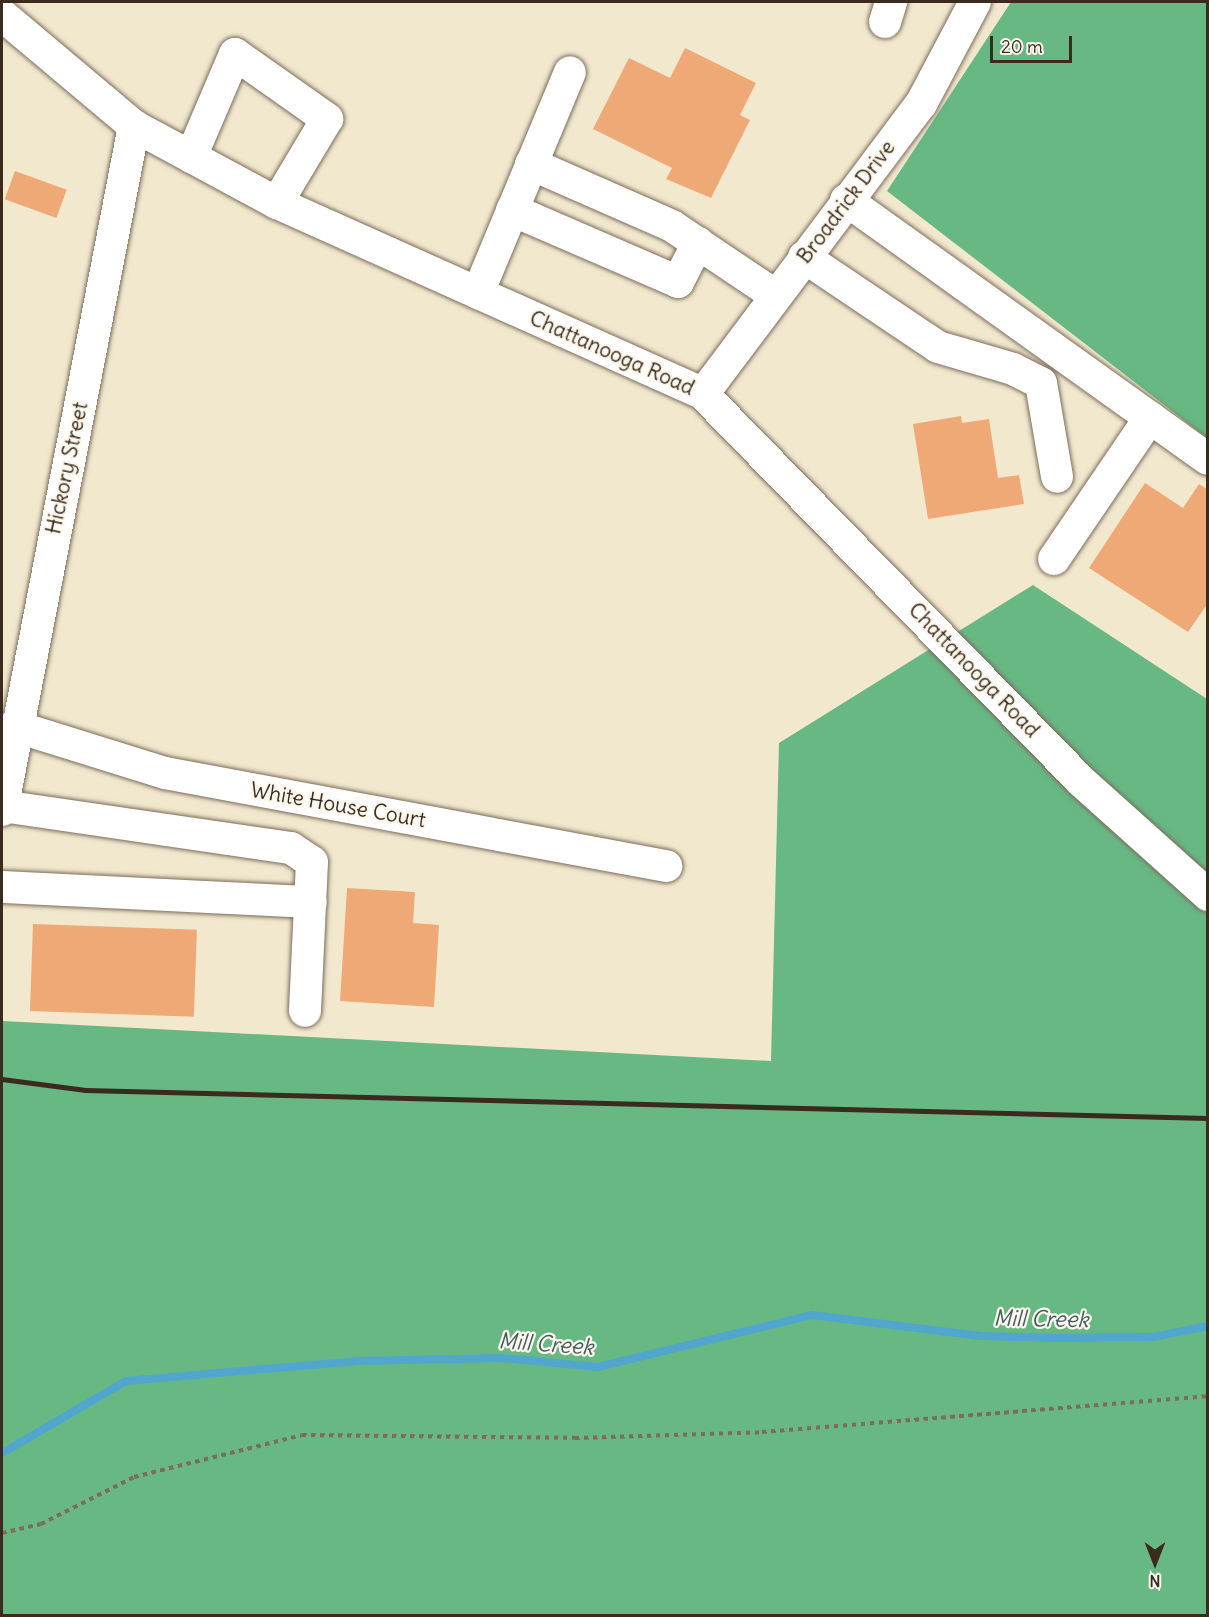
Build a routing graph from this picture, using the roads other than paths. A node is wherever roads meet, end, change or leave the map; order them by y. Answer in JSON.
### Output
{"nodes":[{"id":1,"x":17,"y":2,"type":"edge"},
{"id":2,"x":975,"y":2,"type":"edge"},
{"id":3,"x":2,"y":9,"type":"edge"},
{"id":4,"x":2,"y":15,"type":"edge"},
{"id":5,"x":570,"y":72,"type":"dead end"},
{"id":6,"x":134,"y":126,"type":"junction"},
{"id":7,"x":191,"y":157,"type":"junction"},
{"id":8,"x":531,"y":164,"type":"junction"},
{"id":9,"x":846,"y":200,"type":"junction"},
{"id":10,"x":277,"y":203,"type":"junction"},
{"id":11,"x":512,"y":210,"type":"junction"},
{"id":12,"x":698,"y":243,"type":"junction"},
{"id":13,"x":804,"y":257,"type":"junction"},
{"id":14,"x":478,"y":293,"type":"junction"},
{"id":15,"x":776,"y":296,"type":"junction"},
{"id":16,"x":703,"y":394,"type":"junction"},
{"id":17,"x":1150,"y":418,"type":"junction"},
{"id":18,"x":1208,"y":459,"type":"edge"},
{"id":19,"x":1057,"y":477,"type":"dead end"},
{"id":20,"x":1054,"y":559,"type":"dead end"},
{"id":21,"x":12,"y":692,"type":"edge"},
{"id":22,"x":14,"y":726,"type":"junction"},
{"id":23,"x":2,"y":808,"type":"edge"},
{"id":24,"x":666,"y":866,"type":"dead end"},
{"id":25,"x":2,"y":887,"type":"edge"},
{"id":26,"x":1208,"y":895,"type":"edge"},
{"id":27,"x":310,"y":902,"type":"junction"},
{"id":28,"x":305,"y":1011,"type":"dead end"}],
"edges":[{"from":1,"to":3,"type":"street"},
{"from":2,"to":9,"type":"street","name":"Broadrick Drive"},
{"from":4,"to":6,"type":"street","name":"Chattanooga Road"},
{"from":5,"to":8,"type":"street"},
{"from":6,"to":7,"type":"street","name":"Chattanooga Road"},
{"from":6,"to":21,"type":"street","name":"Hickory Street"},
{"from":7,"to":10,"type":"street","name":"Chattanooga Road"},
{"from":7,"to":10,"type":"street"},
{"from":8,"to":11,"type":"street"},
{"from":8,"to":12,"type":"street"},
{"from":9,"to":13,"type":"street","name":"Broadrick Drive"},
{"from":9,"to":17,"type":"street"},
{"from":10,"to":14,"type":"street","name":"Chattanooga Road"},
{"from":11,"to":12,"type":"street"},
{"from":11,"to":14,"type":"street"},
{"from":12,"to":15,"type":"street"},
{"from":13,"to":15,"type":"street","name":"Broadrick Drive"},
{"from":13,"to":19,"type":"street"},
{"from":14,"to":16,"type":"street","name":"Chattanooga Road"},
{"from":15,"to":16,"type":"street","name":"Broadrick Drive"},
{"from":16,"to":26,"type":"street","name":"Chattanooga Road"},
{"from":17,"to":18,"type":"street"},
{"from":17,"to":20,"type":"street"},
{"from":21,"to":22,"type":"street","name":"Hickory Street"},
{"from":22,"to":23,"type":"street","name":"Hickory Street"},
{"from":22,"to":24,"type":"street","name":"White House Court"},
{"from":23,"to":27,"type":"street"},
{"from":25,"to":27,"type":"street"},
{"from":27,"to":28,"type":"street"}]}
